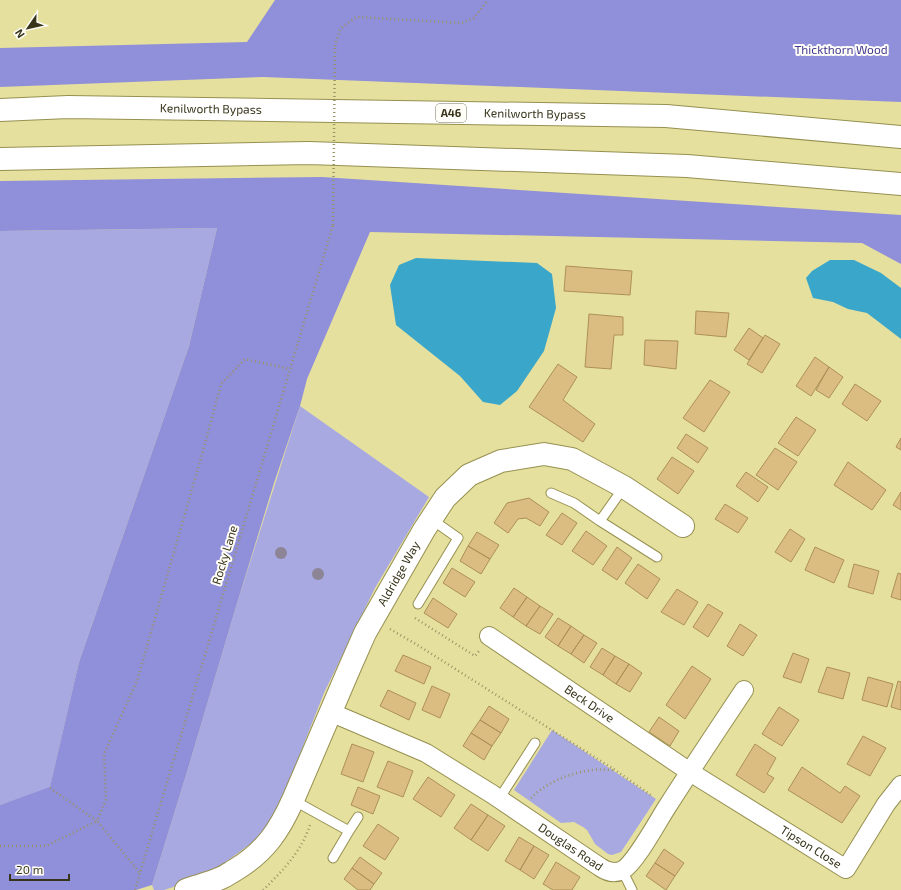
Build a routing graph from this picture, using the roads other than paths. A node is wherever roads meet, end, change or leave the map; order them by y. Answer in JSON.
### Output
{"nodes":[{"id":1,"x":0,"y":110,"type":"edge"},
{"id":2,"x":901,"y":137,"type":"edge"},
{"id":3,"x":0,"y":159,"type":"edge"},
{"id":4,"x":901,"y":184,"type":"edge"},
{"id":5,"x":624,"y":487,"type":"junction"},
{"id":6,"x":551,"y":493,"type":"dead end"},
{"id":7,"x":431,"y":519,"type":"junction"},
{"id":8,"x":600,"y":520,"type":"junction"},
{"id":9,"x":683,"y":526,"type":"dead end"},
{"id":10,"x":657,"y":557,"type":"dead end"},
{"id":11,"x":418,"y":604,"type":"dead end"},
{"id":12,"x":489,"y":636,"type":"road end"},
{"id":13,"x":744,"y":690,"type":"dead end"},
{"id":14,"x":330,"y":712,"type":"junction"},
{"id":15,"x":535,"y":743,"type":"dead end"},
{"id":16,"x":690,"y":772,"type":"junction"},
{"id":17,"x":901,"y":785,"type":"edge"},
{"id":18,"x":499,"y":799,"type":"junction"},
{"id":19,"x":293,"y":800,"type":"junction"},
{"id":20,"x":358,"y":817,"type":"dead end"},
{"id":21,"x":349,"y":831,"type":"junction"},
{"id":22,"x":333,"y":858,"type":"dead end"},
{"id":23,"x":622,"y":870,"type":"junction"},
{"id":24,"x":226,"y":884,"type":"edge"},
{"id":25,"x":186,"y":890,"type":"edge"},
{"id":26,"x":632,"y":890,"type":"edge"}],
"edges":[{"from":1,"to":2,"type":"main road","name":"Kenilworth Bypass","number":"A46"},
{"from":3,"to":4,"type":"main road"},
{"from":5,"to":7,"type":"main road","name":"Aldridge Way"},
{"from":5,"to":8,"type":"lane"},
{"from":5,"to":9,"type":"main road","name":"Aldridge Way"},
{"from":6,"to":8,"type":"lane"},
{"from":7,"to":11,"type":"lane"},
{"from":7,"to":14,"type":"main road","name":"Aldridge Way"},
{"from":8,"to":10,"type":"lane"},
{"from":12,"to":16,"type":"street","name":"Beck Drive"},
{"from":13,"to":16,"type":"street"},
{"from":14,"to":18,"type":"street","name":"Douglas Road"},
{"from":14,"to":19,"type":"main road","name":"Aldridge Way"},
{"from":15,"to":18,"type":"lane"},
{"from":16,"to":17,"type":"street","name":"Tipson Close"},
{"from":16,"to":23,"type":"street"},
{"from":18,"to":23,"type":"street","name":"Douglas Road"},
{"from":19,"to":21,"type":"lane"},
{"from":19,"to":24,"type":"main road","name":"Aldridge Way"},
{"from":20,"to":21,"type":"lane"},
{"from":21,"to":22,"type":"lane"},
{"from":23,"to":26,"type":"lane"},
{"from":24,"to":25,"type":"main road","name":"Aldridge Way"}]}
